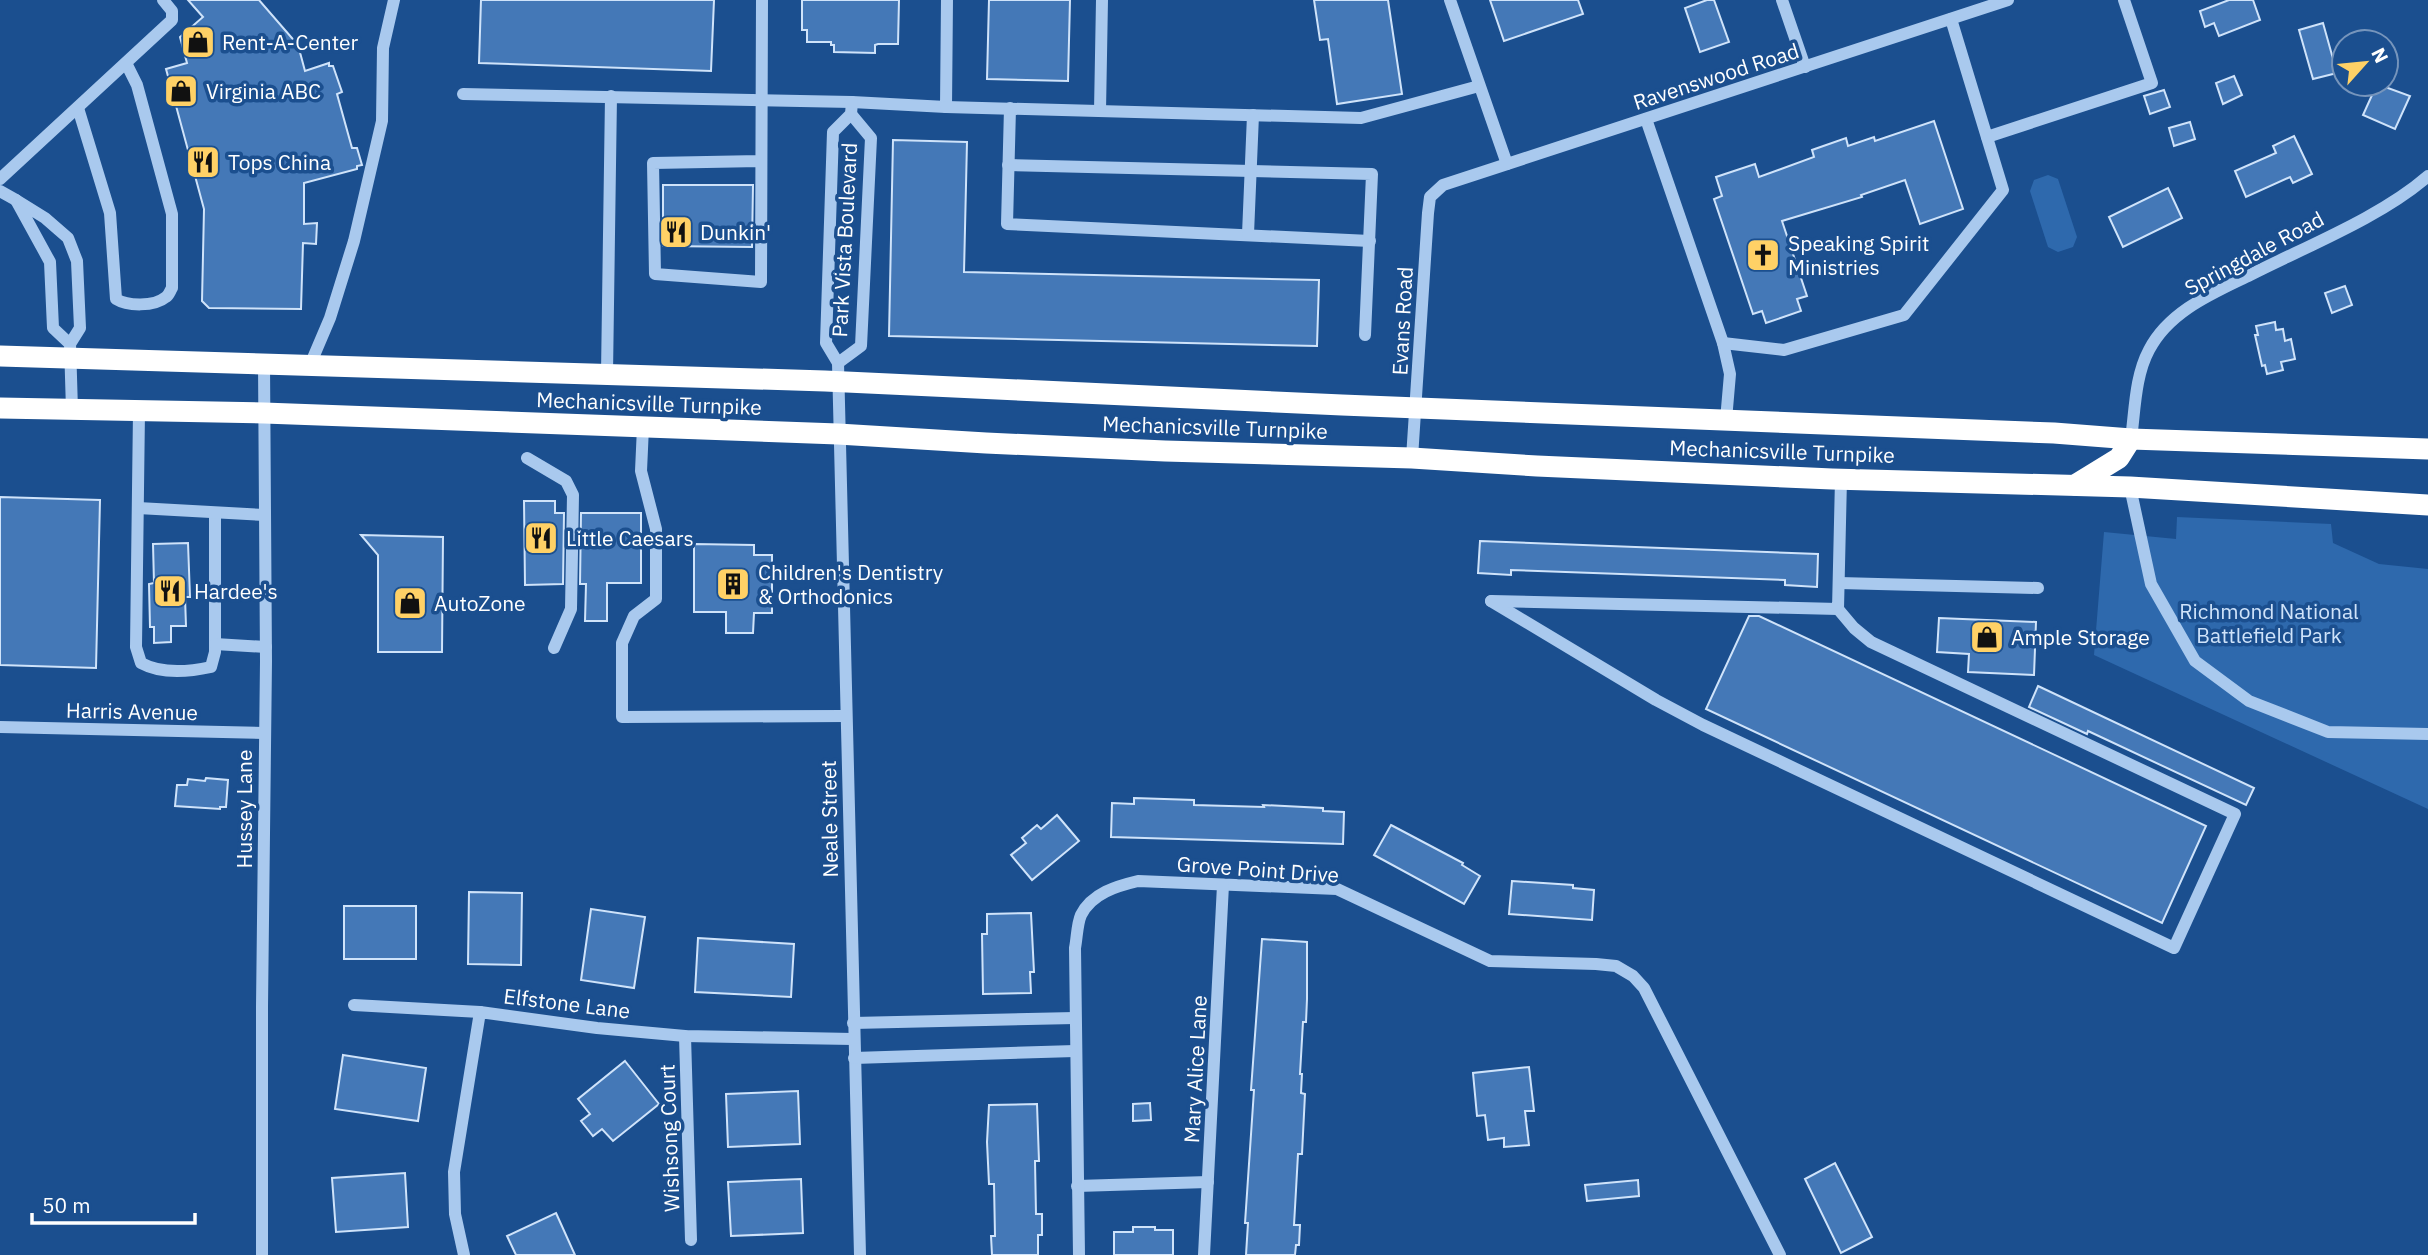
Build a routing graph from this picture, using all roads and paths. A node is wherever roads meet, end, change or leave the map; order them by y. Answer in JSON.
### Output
{"nodes":[{"id":1,"x":163,"y":0,"type":"edge"},
{"id":2,"x":394,"y":0,"type":"edge"},
{"id":3,"x":762,"y":0,"type":"edge"},
{"id":4,"x":947,"y":0,"type":"edge"},
{"id":5,"x":1102,"y":0,"type":"edge"},
{"id":6,"x":1450,"y":0,"type":"edge"},
{"id":7,"x":1782,"y":0,"type":"edge"},
{"id":8,"x":2008,"y":0,"type":"edge"},
{"id":9,"x":2124,"y":0,"type":"edge"},
{"id":10,"x":1951,"y":19,"type":"junction"},
{"id":11,"x":126,"y":63,"type":"junction"},
{"id":12,"x":1805,"y":67,"type":"junction"},
{"id":13,"x":1479,"y":86,"type":"junction"},
{"id":14,"x":463,"y":94,"type":"dead end"},
{"id":15,"x":611,"y":96,"type":"junction"},
{"id":16,"x":760,"y":101,"type":"junction"},
{"id":17,"x":946,"y":107,"type":"junction"},
{"id":18,"x":78,"y":108,"type":"junction"},
{"id":19,"x":852,"y":108,"type":"junction"},
{"id":20,"x":1010,"y":108,"type":"junction"},
{"id":21,"x":1100,"y":111,"type":"junction"},
{"id":22,"x":1253,"y":115,"type":"junction"},
{"id":23,"x":1646,"y":119,"type":"junction"},
{"id":24,"x":1987,"y":137,"type":"junction"},
{"id":25,"x":760,"y":161,"type":"junction"},
{"id":26,"x":1507,"y":164,"type":"junction"},
{"id":27,"x":1008,"y":165,"type":"junction"},
{"id":28,"x":1251,"y":171,"type":"junction"},
{"id":29,"x":2428,"y":176,"type":"edge"},
{"id":30,"x":0,"y":179,"type":"edge"},
{"id":31,"x":1438,"y":190,"type":"joint"},
{"id":32,"x":0,"y":191,"type":"edge"},
{"id":33,"x":16,"y":200,"type":"junction"},
{"id":34,"x":1248,"y":234,"type":"junction"},
{"id":35,"x":1370,"y":241,"type":"junction"},
{"id":36,"x":1366,"y":335,"type":"dead end"},
{"id":37,"x":1723,"y":344,"type":"junction"},
{"id":38,"x":71,"y":351,"type":"junction"},
{"id":39,"x":0,"y":356,"type":"edge"},
{"id":40,"x":264,"y":363,"type":"junction"},
{"id":41,"x":310,"y":365,"type":"junction"},
{"id":42,"x":838,"y":373,"type":"junction"},
{"id":43,"x":607,"y":374,"type":"junction"},
{"id":44,"x":1416,"y":407,"type":"junction"},
{"id":45,"x":0,"y":408,"type":"edge"},
{"id":46,"x":72,"y":410,"type":"junction"},
{"id":47,"x":139,"y":411,"type":"junction"},
{"id":48,"x":264,"y":413,"type":"junction"},
{"id":49,"x":1726,"y":419,"type":"junction"},
{"id":50,"x":643,"y":427,"type":"junction"},
{"id":51,"x":838,"y":434,"type":"junction"},
{"id":52,"x":2131,"y":439,"type":"junction"},
{"id":53,"x":2169,"y":440,"type":"junction"},
{"id":54,"x":2428,"y":449,"type":"edge"},
{"id":55,"x":527,"y":458,"type":"dead end"},
{"id":56,"x":1412,"y":458,"type":"junction"},
{"id":57,"x":1841,"y":479,"type":"junction"},
{"id":58,"x":2073,"y":486,"type":"junction"},
{"id":59,"x":2130,"y":487,"type":"junction"},
{"id":60,"x":2428,"y":505,"type":"edge"},
{"id":61,"x":138,"y":508,"type":"junction"},
{"id":62,"x":215,"y":513,"type":"junction"},
{"id":63,"x":265,"y":515,"type":"junction"},
{"id":64,"x":1839,"y":583,"type":"junction"},
{"id":65,"x":2038,"y":588,"type":"dead end"},
{"id":66,"x":1838,"y":609,"type":"junction"},
{"id":67,"x":215,"y":644,"type":"junction"},
{"id":68,"x":266,"y":647,"type":"junction"},
{"id":69,"x":554,"y":648,"type":"dead end"},
{"id":70,"x":846,"y":716,"type":"junction"},
{"id":71,"x":0,"y":727,"type":"edge"},
{"id":72,"x":264,"y":733,"type":"junction"},
{"id":73,"x":2428,"y":734,"type":"edge"},
{"id":74,"x":1223,"y":885,"type":"junction"},
{"id":75,"x":354,"y":1006,"type":"dead end"},
{"id":76,"x":480,"y":1012,"type":"junction"},
{"id":77,"x":1075,"y":1017,"type":"junction"},
{"id":78,"x":853,"y":1023,"type":"junction"},
{"id":79,"x":685,"y":1036,"type":"junction"},
{"id":80,"x":853,"y":1039,"type":"junction"},
{"id":81,"x":1075,"y":1051,"type":"junction"},
{"id":82,"x":854,"y":1058,"type":"junction"},
{"id":83,"x":1208,"y":1182,"type":"junction"},
{"id":84,"x":1077,"y":1186,"type":"junction"},
{"id":85,"x":691,"y":1240,"type":"dead end"},
{"id":86,"x":262,"y":1255,"type":"edge"},
{"id":87,"x":464,"y":1255,"type":"edge"},
{"id":88,"x":860,"y":1255,"type":"edge"},
{"id":89,"x":1079,"y":1255,"type":"edge"},
{"id":90,"x":1204,"y":1255,"type":"edge"},
{"id":91,"x":1780,"y":1255,"type":"edge"}],
"edges":[{"from":1,"to":11,"type":"street"},
{"from":2,"to":41,"type":"street"},
{"from":3,"to":16,"type":"street"},
{"from":4,"to":17,"type":"street"},
{"from":5,"to":21,"type":"street"},
{"from":6,"to":13,"type":"street"},
{"from":7,"to":12,"type":"street"},
{"from":8,"to":10,"type":"street","name":"Ravenswood Road"},
{"from":9,"to":24,"type":"street"},
{"from":10,"to":12,"type":"street","name":"Ravenswood Road"},
{"from":10,"to":24,"type":"street"},
{"from":11,"to":18,"type":"street"},
{"from":11,"to":18,"type":"street"},
{"from":12,"to":23,"type":"street","name":"Ravenswood Road"},
{"from":13,"to":22,"type":"street"},
{"from":13,"to":26,"type":"street"},
{"from":14,"to":15,"type":"street"},
{"from":15,"to":16,"type":"street"},
{"from":15,"to":43,"type":"street"},
{"from":16,"to":19,"type":"street"},
{"from":16,"to":25,"type":"street"},
{"from":17,"to":19,"type":"street"},
{"from":17,"to":20,"type":"street"},
{"from":18,"to":30,"type":"street"},
{"from":19,"to":42,"type":"street","name":"Park Vista Boulevard"},
{"from":19,"to":42,"type":"street","name":"Park Vista Boulevard"},
{"from":20,"to":21,"type":"street"},
{"from":20,"to":27,"type":"street"},
{"from":21,"to":22,"type":"street"},
{"from":22,"to":28,"type":"street"},
{"from":23,"to":26,"type":"street","name":"Ravenswood Road"},
{"from":23,"to":37,"type":"street"},
{"from":24,"to":37,"type":"street"},
{"from":25,"to":25,"type":"street"},
{"from":26,"to":31,"type":"street","name":"Ravenswood Road"},
{"from":27,"to":28,"type":"street"},
{"from":27,"to":34,"type":"street"},
{"from":28,"to":34,"type":"street"},
{"from":28,"to":35,"type":"street"},
{"from":29,"to":52,"type":"street","name":"Springdale Road"},
{"from":31,"to":44,"type":"street","name":"Evans Road"},
{"from":32,"to":33,"type":"street"},
{"from":33,"to":38,"type":"street"},
{"from":33,"to":38,"type":"street"},
{"from":34,"to":35,"type":"street"},
{"from":35,"to":36,"type":"street"},
{"from":37,"to":49,"type":"street"},
{"from":38,"to":39,"type":"highway","name":"Mechanicsville Turnpike"},
{"from":38,"to":40,"type":"highway","name":"Mechanicsville Turnpike"},
{"from":38,"to":46,"type":"street"},
{"from":40,"to":41,"type":"highway","name":"Mechanicsville Turnpike"},
{"from":40,"to":48,"type":"street","name":"Hussey Lane"},
{"from":41,"to":43,"type":"highway","name":"Mechanicsville Turnpike"},
{"from":42,"to":43,"type":"highway","name":"Mechanicsville Turnpike"},
{"from":42,"to":44,"type":"highway","name":"Mechanicsville Turnpike"},
{"from":42,"to":51,"type":"street","name":"Neale Street"},
{"from":44,"to":49,"type":"highway","name":"Mechanicsville Turnpike"},
{"from":44,"to":56,"type":"street","name":"Evans Road"},
{"from":45,"to":46,"type":"highway","name":"Mechanicsville Turnpike"},
{"from":46,"to":47,"type":"highway","name":"Mechanicsville Turnpike"},
{"from":47,"to":48,"type":"highway","name":"Mechanicsville Turnpike"},
{"from":47,"to":61,"type":"street"},
{"from":48,"to":50,"type":"highway","name":"Mechanicsville Turnpike"},
{"from":48,"to":63,"type":"street","name":"Hussey Lane"},
{"from":49,"to":52,"type":"highway","name":"Mechanicsville Turnpike"},
{"from":50,"to":51,"type":"highway","name":"Mechanicsville Turnpike"},
{"from":50,"to":70,"type":"street"},
{"from":51,"to":56,"type":"highway","name":"Mechanicsville Turnpike"},
{"from":51,"to":70,"type":"street","name":"Neale Street"},
{"from":52,"to":53,"type":"highway","name":"Mechanicsville Turnpike"},
{"from":52,"to":58,"type":"highway"},
{"from":53,"to":54,"type":"highway","name":"Mechanicsville Turnpike"},
{"from":53,"to":59,"type":"highway"},
{"from":55,"to":69,"type":"street"},
{"from":56,"to":57,"type":"highway","name":"Mechanicsville Turnpike"},
{"from":57,"to":58,"type":"highway","name":"Mechanicsville Turnpike"},
{"from":57,"to":64,"type":"street"},
{"from":58,"to":59,"type":"highway","name":"Mechanicsville Turnpike"},
{"from":59,"to":60,"type":"highway","name":"Mechanicsville Turnpike"},
{"from":59,"to":73,"type":"street"},
{"from":61,"to":62,"type":"street"},
{"from":61,"to":67,"type":"street"},
{"from":62,"to":63,"type":"street"},
{"from":62,"to":67,"type":"street"},
{"from":63,"to":68,"type":"street","name":"Hussey Lane"},
{"from":64,"to":65,"type":"street"},
{"from":64,"to":66,"type":"street"},
{"from":66,"to":66,"type":"street"},
{"from":67,"to":68,"type":"street"},
{"from":68,"to":72,"type":"street","name":"Hussey Lane"},
{"from":70,"to":78,"type":"street","name":"Neale Street"},
{"from":71,"to":72,"type":"street","name":"Harris Avenue"},
{"from":72,"to":86,"type":"street","name":"Hussey Lane"},
{"from":74,"to":77,"type":"street","name":"Grove Point Drive"},
{"from":74,"to":83,"type":"street","name":"Mary Alice Lane"},
{"from":74,"to":91,"type":"street","name":"Grove Point Drive"},
{"from":75,"to":76,"type":"street"},
{"from":76,"to":79,"type":"street","name":"Elfstone Lane"},
{"from":76,"to":87,"type":"street","name":"Elfstone Lane"},
{"from":77,"to":78,"type":"street"},
{"from":77,"to":81,"type":"street","name":"Grove Point Drive"},
{"from":78,"to":80,"type":"street","name":"Neale Street"},
{"from":79,"to":80,"type":"street","name":"Elfstone Lane"},
{"from":79,"to":85,"type":"street","name":"Wishsong Court"},
{"from":80,"to":82,"type":"street","name":"Neale Street"},
{"from":81,"to":82,"type":"street"},
{"from":81,"to":84,"type":"street","name":"Grove Point Drive"},
{"from":82,"to":88,"type":"street","name":"Neale Street"},
{"from":83,"to":84,"type":"street"},
{"from":83,"to":90,"type":"street","name":"Mary Alice Lane"},
{"from":84,"to":89,"type":"street","name":"Grove Point Drive"}]}
